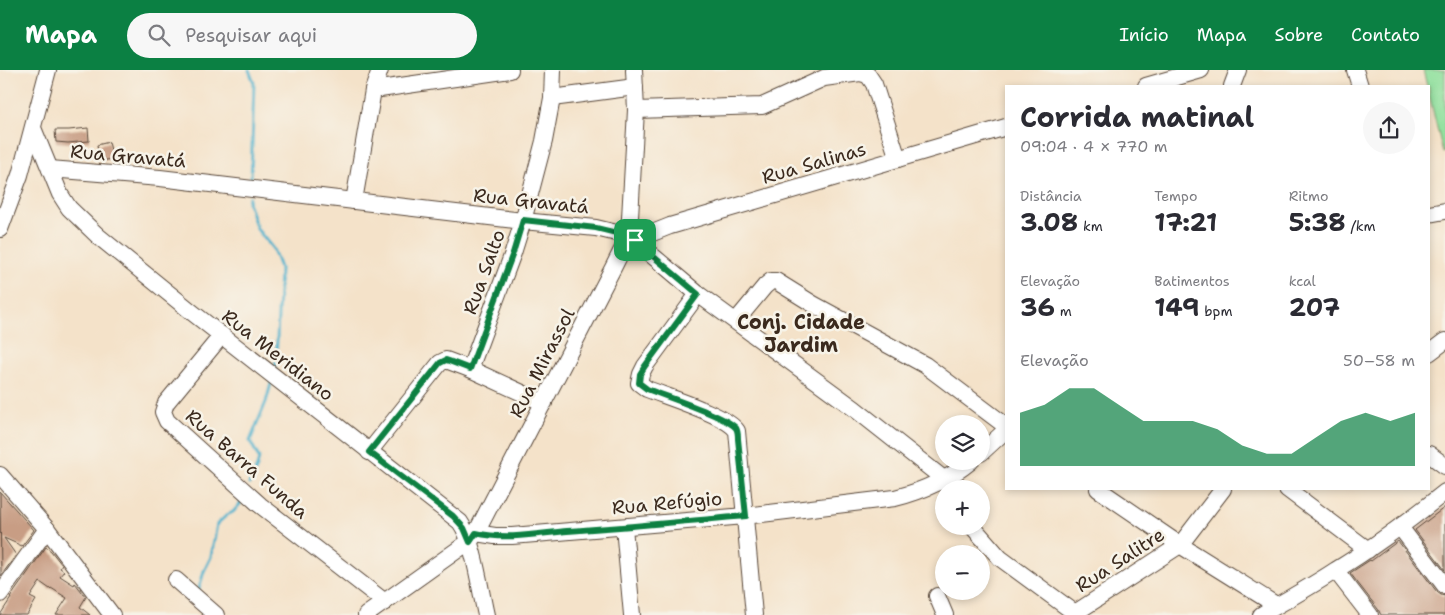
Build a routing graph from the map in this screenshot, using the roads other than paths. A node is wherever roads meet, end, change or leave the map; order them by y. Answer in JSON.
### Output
{"nodes":[{"id":1,"x":48,"y":70,"type":"edge"},
{"id":2,"x":380,"y":70,"type":"edge"},
{"id":3,"x":510,"y":70,"type":"edge"},
{"id":4,"x":553,"y":70,"type":"edge"},
{"id":5,"x":634,"y":70,"type":"edge"},
{"id":6,"x":1201,"y":70,"type":"edge"},
{"id":7,"x":1238,"y":70,"type":"edge"},
{"id":8,"x":1355,"y":70,"type":"edge"},
{"id":9,"x":817,"y":74,"type":"edge"},
{"id":10,"x":1149,"y":85,"type":"edge"},
{"id":11,"x":1232,"y":85,"type":"edge"},
{"id":12,"x":1360,"y":85,"type":"edge"},
{"id":13,"x":635,"y":87,"type":"junction"},
{"id":14,"x":373,"y":90,"type":"junction"},
{"id":15,"x":552,"y":98,"type":"junction"},
{"id":16,"x":636,"y":110,"type":"junction"},
{"id":17,"x":33,"y":128,"type":"junction"},
{"id":18,"x":1005,"y":128,"type":"edge"},
{"id":19,"x":898,"y":160,"type":"junction"},
{"id":20,"x":50,"y":169,"type":"junction"},
{"id":21,"x":354,"y":201,"type":"junction"},
{"id":22,"x":1445,"y":211,"type":"edge"},
{"id":23,"x":1430,"y":214,"type":"edge"},
{"id":24,"x":523,"y":220,"type":"junction"},
{"id":25,"x":0,"y":229,"type":"edge"},
{"id":26,"x":632,"y":238,"type":"junction"},
{"id":27,"x":698,"y":294,"type":"junction"},
{"id":28,"x":736,"y":321,"type":"junction"},
{"id":29,"x":222,"y":335,"type":"junction"},
{"id":30,"x":1445,"y":341,"type":"edge"},
{"id":31,"x":1430,"y":352,"type":"edge"},
{"id":32,"x":470,"y":369,"type":"junction"},
{"id":33,"x":544,"y":403,"type":"junction"},
{"id":34,"x":1005,"y":425,"type":"edge"},
{"id":35,"x":1005,"y":431,"type":"edge"},
{"id":36,"x":990,"y":445,"type":"edge"},
{"id":37,"x":369,"y":452,"type":"junction"},
{"id":38,"x":1430,"y":455,"type":"edge"},
{"id":39,"x":1445,"y":466,"type":"edge"},
{"id":40,"x":962,"y":470,"type":"edge"},
{"id":41,"x":0,"y":475,"type":"edge"},
{"id":42,"x":943,"y":480,"type":"edge"},
{"id":43,"x":952,"y":480,"type":"edge"},
{"id":44,"x":935,"y":488,"type":"edge"},
{"id":45,"x":1099,"y":490,"type":"edge"},
{"id":46,"x":1222,"y":490,"type":"edge"},
{"id":47,"x":1288,"y":490,"type":"edge"},
{"id":48,"x":1445,"y":492,"type":"edge"},
{"id":49,"x":746,"y":516,"type":"junction"},
{"id":50,"x":624,"y":527,"type":"junction"},
{"id":51,"x":1400,"y":527,"type":"junction"},
{"id":52,"x":47,"y":529,"type":"junction"},
{"id":53,"x":980,"y":535,"type":"edge"},
{"id":54,"x":473,"y":537,"type":"junction"},
{"id":55,"x":1180,"y":545,"type":"junction"},
{"id":56,"x":1368,"y":550,"type":"junction"},
{"id":57,"x":1336,"y":571,"type":"junction"},
{"id":58,"x":176,"y":580,"type":"dead end"},
{"id":59,"x":1445,"y":586,"type":"edge"},
{"id":60,"x":0,"y":594,"type":"edge"},
{"id":61,"x":939,"y":600,"type":"edge"},
{"id":62,"x":385,"y":602,"type":"junction"},
{"id":63,"x":1276,"y":605,"type":"junction"},
{"id":64,"x":1074,"y":614,"type":"edge"},
{"id":65,"x":112,"y":615,"type":"edge"},
{"id":66,"x":216,"y":615,"type":"edge"},
{"id":67,"x":366,"y":615,"type":"edge"},
{"id":68,"x":486,"y":615,"type":"edge"},
{"id":69,"x":632,"y":615,"type":"edge"},
{"id":70,"x":754,"y":615,"type":"edge"},
{"id":71,"x":945,"y":615,"type":"edge"},
{"id":72,"x":1261,"y":615,"type":"edge"},
{"id":73,"x":1370,"y":615,"type":"edge"}],
"edges":[{"from":1,"to":17,"type":"street"},
{"from":2,"to":14,"type":"street"},
{"from":3,"to":14,"type":"street"},
{"from":4,"to":15,"type":"street","name":"Rua Salto"},
{"from":5,"to":13,"type":"street","name":"Rua Mirassol"},
{"from":6,"to":10,"type":"street"},
{"from":7,"to":11,"type":"street"},
{"from":8,"to":12,"type":"street"},
{"from":9,"to":16,"type":"street"},
{"from":9,"to":19,"type":"street"},
{"from":13,"to":15,"type":"street"},
{"from":13,"to":16,"type":"street","name":"Rua Mirassol"},
{"from":14,"to":21,"type":"street"},
{"from":15,"to":24,"type":"street","name":"Rua Salto"},
{"from":16,"to":26,"type":"street","name":"Rua Mirassol"},
{"from":17,"to":20,"type":"street","name":"Rua Meridiano"},
{"from":17,"to":25,"type":"street"},
{"from":18,"to":19,"type":"street","name":"Rua Salinas"},
{"from":19,"to":26,"type":"street","name":"Rua Salinas"},
{"from":20,"to":21,"type":"street","name":"Rua Gravatá"},
{"from":20,"to":29,"type":"street","name":"Rua Meridiano"},
{"from":21,"to":24,"type":"street","name":"Rua Gravatá"},
{"from":22,"to":23,"type":"street"},
{"from":24,"to":26,"type":"street","name":"Rua Gravatá"},
{"from":24,"to":32,"type":"street","name":"Rua Salto"},
{"from":26,"to":27,"type":"street","name":"Rua Gravatá"},
{"from":26,"to":33,"type":"street","name":"Rua Mirassol"},
{"from":27,"to":28,"type":"street","name":"Rua Gravatá"},
{"from":27,"to":49,"type":"street"},
{"from":28,"to":34,"type":"street"},
{"from":28,"to":42,"type":"street","name":"Rua Gravatá"},
{"from":29,"to":37,"type":"street","name":"Rua Meridiano"},
{"from":29,"to":62,"type":"street","name":"Rua Barra Funda"},
{"from":30,"to":31,"type":"street"},
{"from":32,"to":33,"type":"street"},
{"from":32,"to":37,"type":"street"},
{"from":33,"to":54,"type":"street","name":"Rua Mirassol"},
{"from":35,"to":36,"type":"street"},
{"from":37,"to":54,"type":"street","name":"Rua Meridiano"},
{"from":38,"to":39,"type":"street"},
{"from":40,"to":43,"type":"street","name":"Rua Refúgio"},
{"from":41,"to":52,"type":"street"},
{"from":44,"to":49,"type":"street","name":"Rua Refúgio"},
{"from":45,"to":55,"type":"street"},
{"from":46,"to":55,"type":"street","name":"Rua Salitre"},
{"from":47,"to":56,"type":"street"},
{"from":48,"to":51,"type":"street"},
{"from":49,"to":50,"type":"street","name":"Rua Refúgio"},
{"from":49,"to":70,"type":"street"},
{"from":50,"to":54,"type":"street","name":"Rua Refúgio"},
{"from":50,"to":69,"type":"street"},
{"from":51,"to":56,"type":"street"},
{"from":51,"to":59,"type":"street"},
{"from":52,"to":60,"type":"street"},
{"from":52,"to":65,"type":"street"},
{"from":53,"to":64,"type":"street"},
{"from":54,"to":62,"type":"street","name":"Rua Mirassol"},
{"from":54,"to":68,"type":"street","name":"Rua Meridiano"},
{"from":55,"to":63,"type":"street"},
{"from":55,"to":64,"type":"street","name":"Rua Salitre"},
{"from":56,"to":57,"type":"street"},
{"from":57,"to":63,"type":"street"},
{"from":57,"to":73,"type":"street"},
{"from":58,"to":66,"type":"street"},
{"from":61,"to":71,"type":"street"},
{"from":62,"to":67,"type":"street","name":"Rua Mirassol"},
{"from":63,"to":72,"type":"street"}]}
